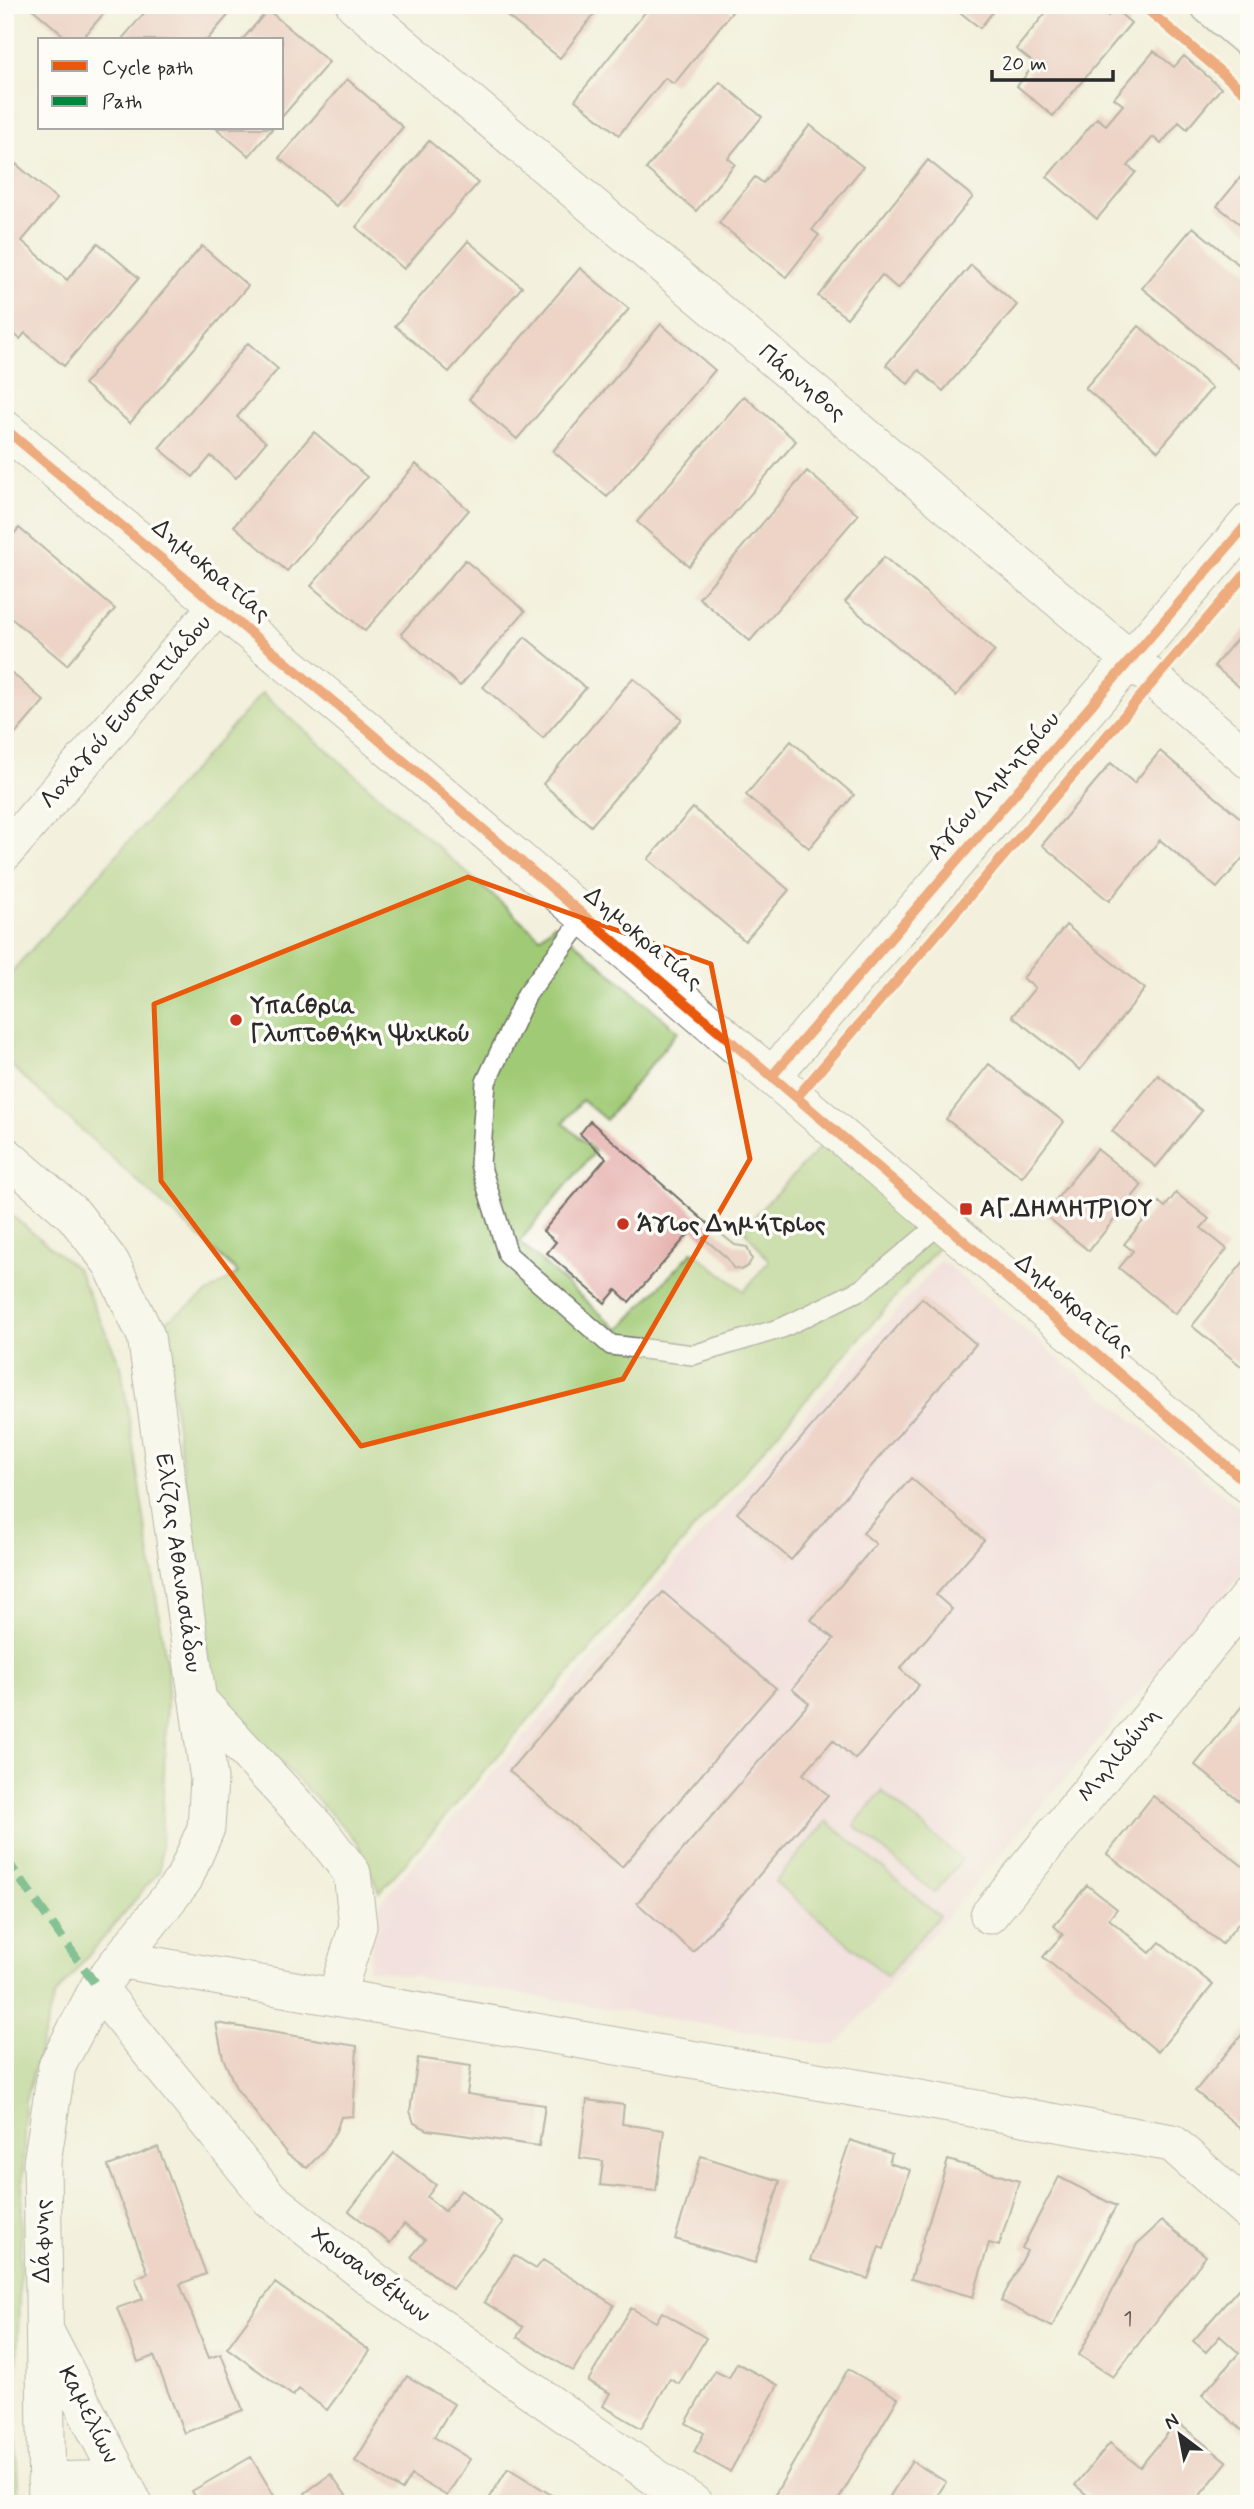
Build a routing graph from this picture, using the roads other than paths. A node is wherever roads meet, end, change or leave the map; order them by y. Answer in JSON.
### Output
{"nodes":[{"id":1,"x":355,"y":5,"type":"edge"},
{"id":2,"x":1210,"y":5,"type":"edge"},
{"id":3,"x":1249,"y":38,"type":"edge"},
{"id":4,"x":5,"y":429,"type":"edge"},
{"id":5,"x":1249,"y":522,"type":"edge"},
{"id":6,"x":219,"y":604,"type":"junction"},
{"id":7,"x":1130,"y":660,"type":"junction"},
{"id":8,"x":1249,"y":760,"type":"edge"},
{"id":9,"x":5,"y":852,"type":"edge"},
{"id":10,"x":584,"y":917,"type":"junction"},
{"id":11,"x":772,"y":1076,"type":"junction"},
{"id":12,"x":5,"y":1155,"type":"edge"},
{"id":13,"x":942,"y":1222,"type":"junction"},
{"id":14,"x":1249,"y":1485,"type":"edge"},
{"id":15,"x":1249,"y":1596,"type":"edge"},
{"id":16,"x":198,"y":1700,"type":"junction"},
{"id":17,"x":989,"y":1914,"type":"dead end"},
{"id":18,"x":124,"y":1960,"type":"junction"},
{"id":19,"x":98,"y":1989,"type":"junction"},
{"id":20,"x":336,"y":1997,"type":"junction"},
{"id":21,"x":1249,"y":2212,"type":"edge"},
{"id":22,"x":42,"y":2326,"type":"junction"},
{"id":23,"x":127,"y":2491,"type":"edge"},
{"id":24,"x":47,"y":2493,"type":"edge"},
{"id":25,"x":694,"y":2504,"type":"edge"}],
"edges":[{"from":1,"to":7,"type":"street","name":"Πάρνηθος"},
{"from":2,"to":3,"type":"street"},
{"from":4,"to":6,"type":"street","name":"Δημοκρατίας"},
{"from":5,"to":7,"type":"street","name":"Αγίου Δημητρίου"},
{"from":6,"to":9,"type":"street","name":"Λοχαγού Ευστρατιάδου"},
{"from":6,"to":10,"type":"street","name":"Δημοκρατίας"},
{"from":7,"to":8,"type":"street","name":"Πάρνηθος"},
{"from":7,"to":11,"type":"street","name":"Αγίου Δημητρίου"},
{"from":10,"to":11,"type":"street","name":"Δημοκρατίας"},
{"from":10,"to":13,"type":"lane"},
{"from":11,"to":13,"type":"street","name":"Δημοκρατίας"},
{"from":12,"to":16,"type":"street","name":"Ελίζας Αθανασιάδου"},
{"from":13,"to":14,"type":"street","name":"Δημοκρατίας"},
{"from":15,"to":17,"type":"street","name":"Μηλιδώνη"},
{"from":16,"to":18,"type":"street","name":"Ελίζας Αθανασιάδου"},
{"from":16,"to":20,"type":"street"},
{"from":18,"to":19,"type":"street","name":"Ελίζας Αθανασιάδου"},
{"from":18,"to":20,"type":"street"},
{"from":19,"to":22,"type":"street","name":"Δάφνης"},
{"from":19,"to":25,"type":"street","name":"Χρυσανθέμων"},
{"from":20,"to":21,"type":"street"},
{"from":22,"to":23,"type":"street","name":"Καμελίων"},
{"from":22,"to":24,"type":"street","name":"Δάφνης"},
{"from":23,"to":24,"type":"street"}]}
